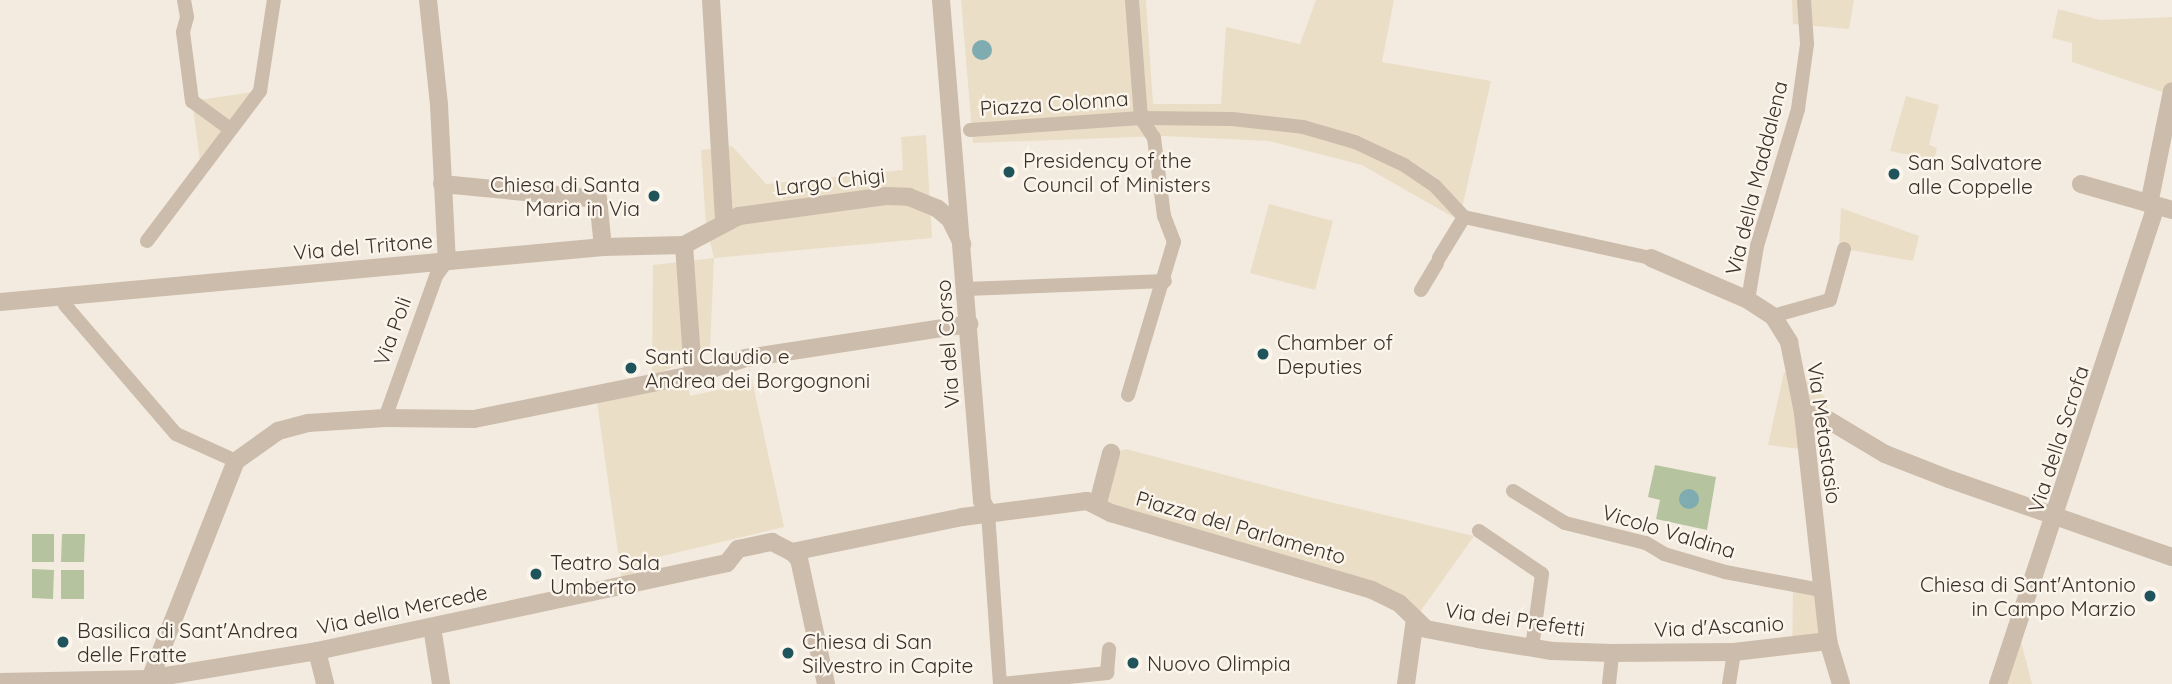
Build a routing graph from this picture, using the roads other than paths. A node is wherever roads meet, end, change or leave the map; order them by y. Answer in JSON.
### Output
{"nodes":[{"id":1,"x":184,"y":0,"type":"edge"},
{"id":2,"x":274,"y":0,"type":"edge"},
{"id":3,"x":428,"y":0,"type":"edge"},
{"id":4,"x":711,"y":0,"type":"edge"},
{"id":5,"x":941,"y":0,"type":"edge"},
{"id":6,"x":1132,"y":0,"type":"edge"},
{"id":7,"x":1804,"y":0,"type":"edge"},
{"id":8,"x":2172,"y":91,"type":"edge"},
{"id":9,"x":1141,"y":118,"type":"junction"},
{"id":10,"x":230,"y":129,"type":"junction"},
{"id":11,"x":971,"y":130,"type":"dead end"},
{"id":12,"x":442,"y":184,"type":"junction"},
{"id":13,"x":2081,"y":184,"type":"dead end"},
{"id":14,"x":2159,"y":206,"type":"edge"},
{"id":15,"x":1462,"y":214,"type":"junction"},
{"id":16,"x":724,"y":222,"type":"junction"},
{"id":17,"x":148,"y":241,"type":"dead end"},
{"id":18,"x":962,"y":244,"type":"junction"},
{"id":19,"x":684,"y":245,"type":"junction"},
{"id":20,"x":603,"y":247,"type":"junction"},
{"id":21,"x":1844,"y":249,"type":"dead end"},
{"id":22,"x":1651,"y":258,"type":"joint"},
{"id":23,"x":447,"y":261,"type":"junction"},
{"id":24,"x":1165,"y":281,"type":"junction"},
{"id":25,"x":966,"y":289,"type":"junction"},
{"id":26,"x":1421,"y":290,"type":"dead end"},
{"id":27,"x":1748,"y":300,"type":"junction"},
{"id":28,"x":0,"y":302,"type":"edge"},
{"id":29,"x":65,"y":305,"type":"dead end"},
{"id":30,"x":1773,"y":316,"type":"junction"},
{"id":31,"x":969,"y":324,"type":"junction"},
{"id":32,"x":693,"y":375,"type":"junction"},
{"id":33,"x":1128,"y":395,"type":"dead end"},
{"id":34,"x":1803,"y":413,"type":"junction"},
{"id":35,"x":385,"y":418,"type":"junction"},
{"id":36,"x":1111,"y":453,"type":"dead end"},
{"id":37,"x":236,"y":461,"type":"junction"},
{"id":38,"x":1513,"y":491,"type":"dead end"},
{"id":39,"x":1098,"y":503,"type":"junction"},
{"id":40,"x":988,"y":513,"type":"junction"},
{"id":41,"x":2056,"y":519,"type":"junction"},
{"id":42,"x":1479,"y":531,"type":"dead end"},
{"id":43,"x":792,"y":552,"type":"junction"},
{"id":44,"x":2172,"y":557,"type":"edge"},
{"id":45,"x":1821,"y":590,"type":"junction"},
{"id":46,"x":1415,"y":619,"type":"junction"},
{"id":47,"x":432,"y":627,"type":"junction"},
{"id":48,"x":1828,"y":641,"type":"junction"},
{"id":49,"x":1532,"y":648,"type":"junction"},
{"id":50,"x":1109,"y":649,"type":"dead end"},
{"id":51,"x":317,"y":652,"type":"junction"},
{"id":52,"x":1734,"y":652,"type":"junction"},
{"id":53,"x":1612,"y":653,"type":"junction"},
{"id":54,"x":0,"y":682,"type":"edge"},
{"id":55,"x":148,"y":682,"type":"edge"},
{"id":56,"x":324,"y":684,"type":"edge"},
{"id":57,"x":441,"y":684,"type":"edge"},
{"id":58,"x":826,"y":684,"type":"edge"},
{"id":59,"x":1001,"y":684,"type":"edge"},
{"id":60,"x":1406,"y":684,"type":"edge"},
{"id":61,"x":1609,"y":684,"type":"edge"},
{"id":62,"x":1729,"y":684,"type":"edge"},
{"id":63,"x":1841,"y":684,"type":"edge"},
{"id":64,"x":1998,"y":684,"type":"edge"}],
"edges":[{"from":1,"to":10,"type":"street"},
{"from":2,"to":10,"type":"street"},
{"from":3,"to":12,"type":"street"},
{"from":4,"to":16,"type":"street"},
{"from":5,"to":18,"type":"street","name":"Via del Corso"},
{"from":6,"to":9,"type":"street","name":"Piazza Colonna"},
{"from":7,"to":27,"type":"street","name":"Via della Maddalena"},
{"from":8,"to":14,"type":"street","name":"Via della Scrofa"},
{"from":9,"to":11,"type":"street","name":"Piazza Colonna"},
{"from":9,"to":15,"type":"street","name":"Piazza Colonna"},
{"from":9,"to":24,"type":"street","name":"Piazza Colonna"},
{"from":10,"to":17,"type":"street"},
{"from":12,"to":20,"type":"street"},
{"from":12,"to":23,"type":"street"},
{"from":13,"to":14,"type":"street"},
{"from":14,"to":41,"type":"street","name":"Via della Scrofa"},
{"from":15,"to":22,"type":"street"},
{"from":15,"to":26,"type":"street"},
{"from":16,"to":18,"type":"street","name":"Largo Chigi"},
{"from":16,"to":19,"type":"street","name":"Via del Tritone"},
{"from":18,"to":25,"type":"street","name":"Via del Corso"},
{"from":19,"to":20,"type":"street","name":"Via del Tritone"},
{"from":19,"to":32,"type":"street"},
{"from":20,"to":23,"type":"street","name":"Via del Tritone"},
{"from":21,"to":30,"type":"street"},
{"from":22,"to":27,"type":"street","name":"Via Metastasio"},
{"from":23,"to":28,"type":"street","name":"Via del Tritone"},
{"from":23,"to":35,"type":"street","name":"Via Poli"},
{"from":24,"to":25,"type":"street"},
{"from":24,"to":33,"type":"street"},
{"from":25,"to":31,"type":"street","name":"Via del Corso"},
{"from":27,"to":30,"type":"street","name":"Via Metastasio"},
{"from":29,"to":37,"type":"street"},
{"from":30,"to":34,"type":"street","name":"Via Metastasio"},
{"from":31,"to":32,"type":"street"},
{"from":31,"to":40,"type":"street","name":"Via del Corso"},
{"from":32,"to":35,"type":"street"},
{"from":34,"to":41,"type":"street"},
{"from":34,"to":45,"type":"street","name":"Via Metastasio"},
{"from":35,"to":37,"type":"street"},
{"from":36,"to":39,"type":"street"},
{"from":37,"to":55,"type":"street"},
{"from":38,"to":45,"type":"street","name":"Vicolo Valdina"},
{"from":39,"to":40,"type":"street"},
{"from":39,"to":46,"type":"street","name":"Piazza del Parlamento"},
{"from":40,"to":43,"type":"street"},
{"from":40,"to":59,"type":"street","name":"Via del Corso"},
{"from":41,"to":44,"type":"street"},
{"from":41,"to":64,"type":"street","name":"Via della Scrofa"},
{"from":42,"to":49,"type":"street"},
{"from":43,"to":47,"type":"street","name":"Via della Mercede"},
{"from":43,"to":58,"type":"street"},
{"from":45,"to":48,"type":"street","name":"Via Metastasio"},
{"from":46,"to":49,"type":"street","name":"Via dei Prefetti"},
{"from":46,"to":60,"type":"street"},
{"from":47,"to":51,"type":"street","name":"Via della Mercede"},
{"from":47,"to":57,"type":"street"},
{"from":48,"to":52,"type":"street","name":"Via d'Ascanio"},
{"from":48,"to":63,"type":"street","name":"Via Metastasio"},
{"from":49,"to":53,"type":"street","name":"Via dei Prefetti"},
{"from":50,"to":59,"type":"street"},
{"from":51,"to":55,"type":"street","name":"Via della Mercede"},
{"from":51,"to":56,"type":"street"},
{"from":52,"to":53,"type":"street","name":"Via d'Ascanio"},
{"from":52,"to":62,"type":"street"},
{"from":53,"to":61,"type":"street"},
{"from":54,"to":55,"type":"street","name":"Via della Mercede"}]}
